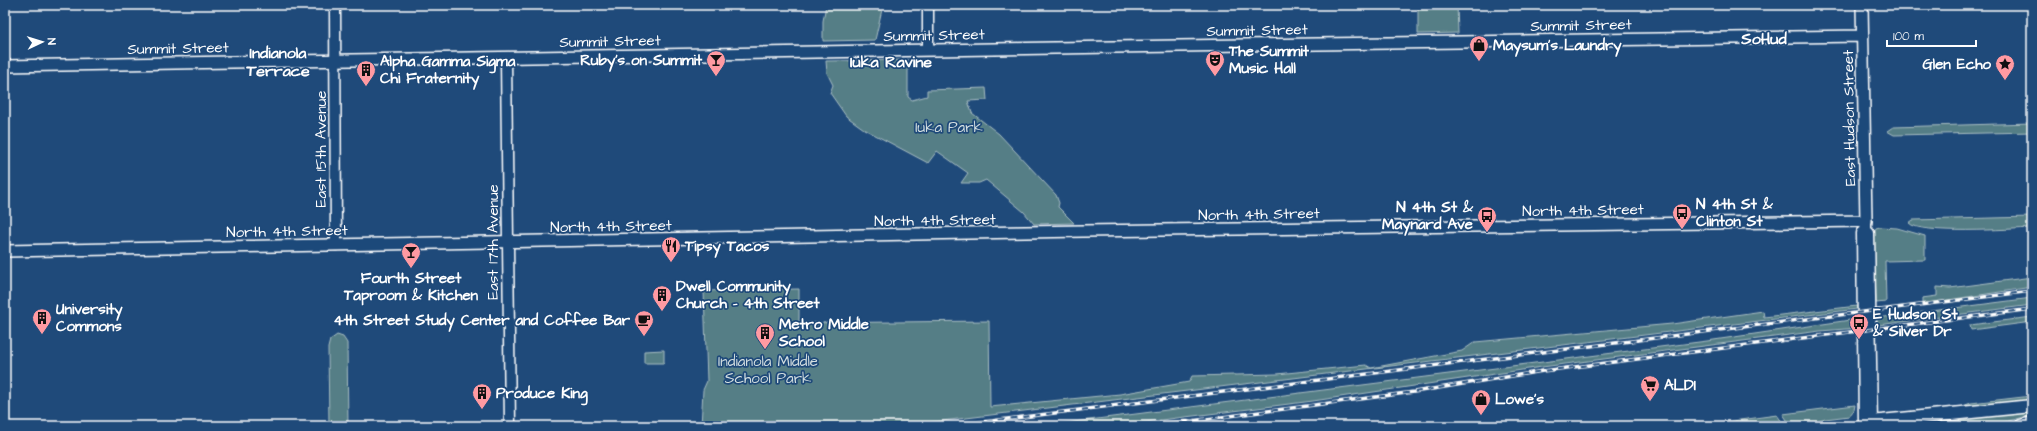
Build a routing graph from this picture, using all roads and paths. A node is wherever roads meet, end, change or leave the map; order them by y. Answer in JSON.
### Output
{"nodes":[{"id":1,"x":335,"y":5,"type":"edge"},
{"id":2,"x":928,"y":5,"type":"edge"},
{"id":3,"x":1862,"y":5,"type":"edge"},
{"id":4,"x":1862,"y":36,"type":"junction"},
{"id":5,"x":928,"y":50,"type":"junction"},
{"id":6,"x":506,"y":58,"type":"junction"},
{"id":7,"x":336,"y":61,"type":"junction"},
{"id":8,"x":5,"y":66,"type":"edge"},
{"id":9,"x":1866,"y":225,"type":"junction"},
{"id":10,"x":508,"y":242,"type":"junction"},
{"id":11,"x":336,"y":245,"type":"junction"},
{"id":12,"x":5,"y":251,"type":"edge"},
{"id":13,"x":2032,"y":406,"type":"edge"},
{"id":14,"x":2032,"y":423,"type":"edge"},
{"id":15,"x":1868,"y":425,"type":"edge"},
{"id":16,"x":510,"y":426,"type":"edge"},
{"id":17,"x":2021,"y":426,"type":"edge"}],
"edges":[{"from":1,"to":7,"type":"street","name":"East 15th Avenue"},
{"from":2,"to":5,"type":"street"},
{"from":3,"to":4,"type":"main road","name":"East Hudson Street"},
{"from":4,"to":5,"type":"main road","name":"Summit Street"},
{"from":4,"to":9,"type":"main road","name":"East Hudson Street"},
{"from":5,"to":6,"type":"main road","name":"Summit Street"},
{"from":6,"to":7,"type":"main road","name":"Summit Street"},
{"from":6,"to":10,"type":"street","name":"East 17th Avenue"},
{"from":7,"to":8,"type":"main road","name":"Summit Street"},
{"from":7,"to":11,"type":"street","name":"East 15th Avenue"},
{"from":9,"to":10,"type":"main road","name":"North 4th Street"},
{"from":9,"to":15,"type":"street","name":"East Hudson Street"},
{"from":10,"to":11,"type":"main road","name":"North 4th Street"},
{"from":10,"to":16,"type":"street","name":"East 17th Avenue"},
{"from":11,"to":12,"type":"main road","name":"North 4th Street"},
{"from":13,"to":15,"type":"highway"},
{"from":14,"to":17,"type":"highway"}]}
